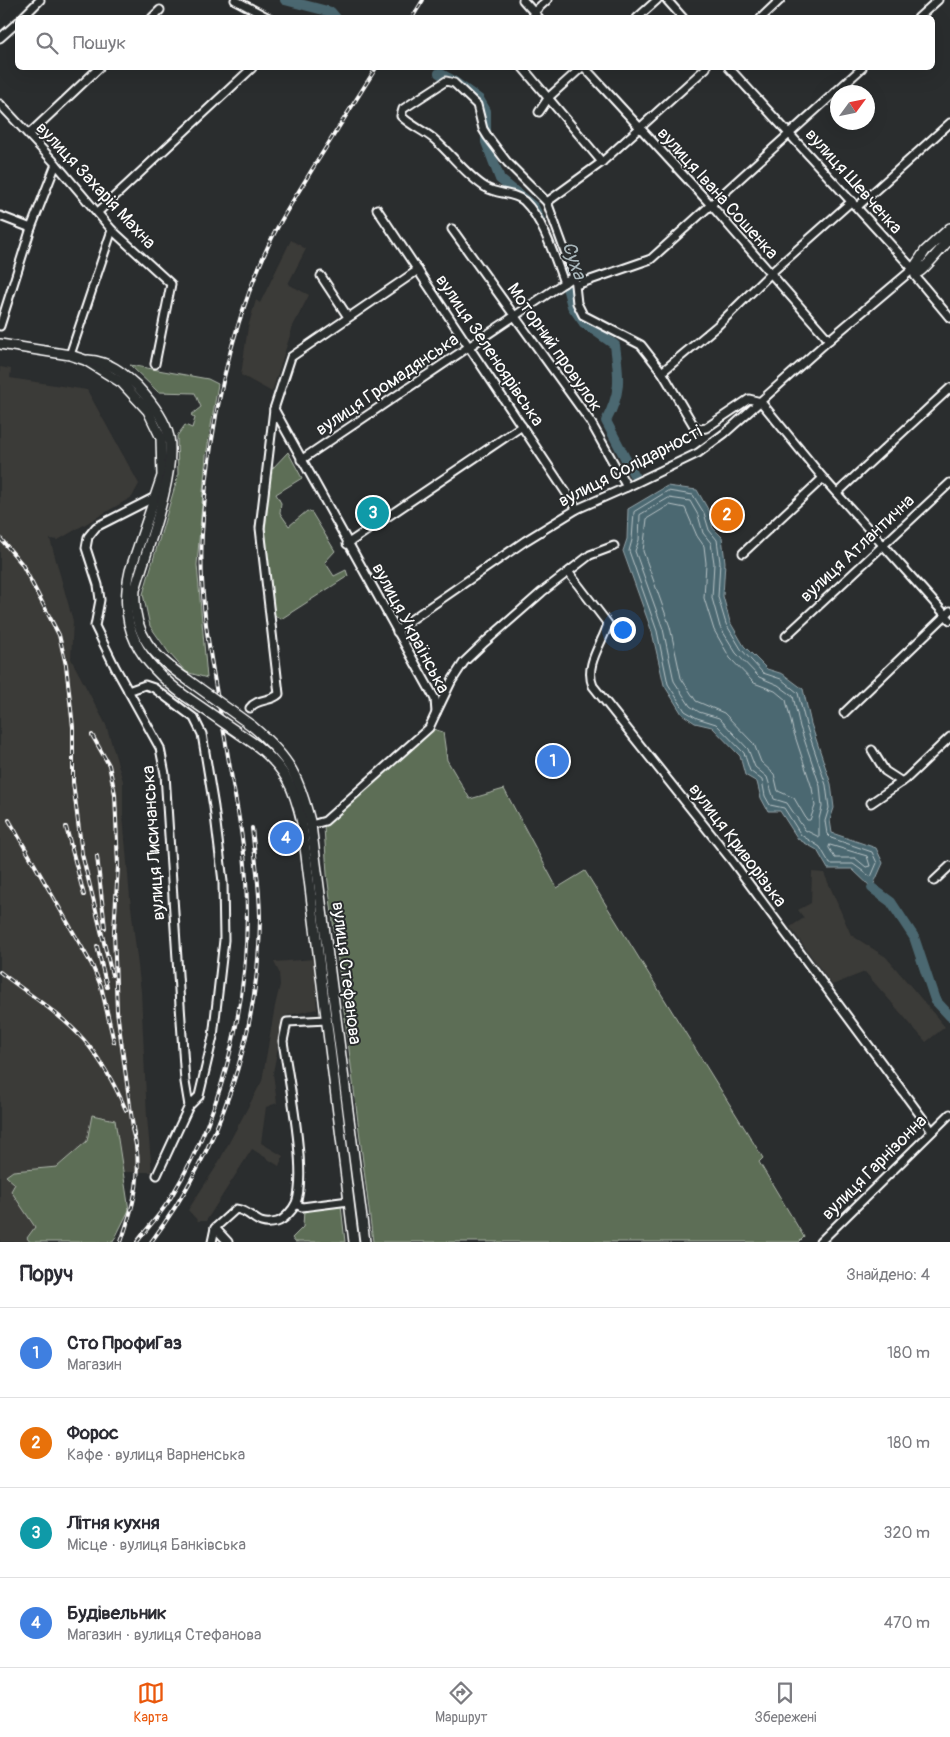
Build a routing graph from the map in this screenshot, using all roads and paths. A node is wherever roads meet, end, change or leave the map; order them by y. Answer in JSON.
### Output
{"nodes":[{"id":1,"x":40,"y":0,"type":"edge"},
{"id":2,"x":234,"y":0,"type":"edge"},
{"id":3,"x":523,"y":0,"type":"edge"},
{"id":4,"x":547,"y":0,"type":"edge"},
{"id":5,"x":656,"y":0,"type":"edge"},
{"id":6,"x":667,"y":0,"type":"edge"},
{"id":7,"x":780,"y":0,"type":"edge"},
{"id":8,"x":938,"y":0,"type":"edge"},
{"id":9,"x":160,"y":10,"type":"dead end"},
{"id":10,"x":25,"y":15,"type":"edge"},
{"id":11,"x":155,"y":15,"type":"edge"},
{"id":12,"x":263,"y":15,"type":"edge"},
{"id":13,"x":537,"y":15,"type":"edge"},
{"id":14,"x":640,"y":15,"type":"edge"},
{"id":15,"x":680,"y":15,"type":"edge"},
{"id":16,"x":764,"y":15,"type":"edge"},
{"id":17,"x":921,"y":15,"type":"edge"},
{"id":18,"x":15,"y":25,"type":"edge"},
{"id":19,"x":0,"y":38,"type":"edge"},
{"id":20,"x":97,"y":70,"type":"edge"},
{"id":21,"x":250,"y":70,"type":"edge"},
{"id":22,"x":525,"y":70,"type":"edge"},
{"id":23,"x":581,"y":70,"type":"edge"},
{"id":24,"x":585,"y":70,"type":"edge"},
{"id":25,"x":704,"y":70,"type":"edge"},
{"id":26,"x":731,"y":70,"type":"edge"},
{"id":27,"x":860,"y":70,"type":"edge"},
{"id":28,"x":550,"y":97,"type":"junction"},
{"id":29,"x":0,"y":104,"type":"edge"},
{"id":30,"x":539,"y":112,"type":"dead end"},
{"id":31,"x":950,"y":123,"type":"edge"},
{"id":32,"x":639,"y":128,"type":"junction"},
{"id":33,"x":790,"y":132,"type":"junction"},
{"id":34,"x":29,"y":134,"type":"junction"},
{"id":35,"x":602,"y":162,"type":"junction"},
{"id":36,"x":56,"y":164,"type":"junction"},
{"id":37,"x":68,"y":178,"type":"junction"},
{"id":38,"x":49,"y":185,"type":"junction"},
{"id":39,"x":547,"y":202,"type":"junction"},
{"id":40,"x":710,"y":204,"type":"junction"},
{"id":41,"x":855,"y":204,"type":"junction"},
{"id":42,"x":377,"y":209,"type":"dead end"},
{"id":43,"x":98,"y":212,"type":"junction"},
{"id":44,"x":0,"y":216,"type":"edge"},
{"id":45,"x":31,"y":228,"type":"junction"},
{"id":46,"x":950,"y":228,"type":"edge"},
{"id":47,"x":452,"y":229,"type":"dead end"},
{"id":48,"x":112,"y":230,"type":"junction"},
{"id":49,"x":950,"y":239,"type":"edge"},
{"id":50,"x":913,"y":269,"type":"junction"},
{"id":51,"x":418,"y":270,"type":"junction"},
{"id":52,"x":771,"y":273,"type":"junction"},
{"id":53,"x":321,"y":276,"type":"dead end"},
{"id":54,"x":572,"y":276,"type":"junction"},
{"id":55,"x":564,"y":283,"type":"junction"},
{"id":56,"x":576,"y":285,"type":"junction"},
{"id":57,"x":348,"y":317,"type":"junction"},
{"id":58,"x":515,"y":317,"type":"junction"},
{"id":59,"x":950,"y":318,"type":"edge"},
{"id":60,"x":0,"y":326,"type":"edge"},
{"id":61,"x":829,"y":340,"type":"junction"},
{"id":62,"x":0,"y":344,"type":"edge"},
{"id":63,"x":470,"y":347,"type":"junction"},
{"id":64,"x":70,"y":355,"type":"junction"},
{"id":65,"x":85,"y":360,"type":"junction"},
{"id":66,"x":155,"y":364,"type":"dead end"},
{"id":67,"x":662,"y":372,"type":"junction"},
{"id":68,"x":950,"y":388,"type":"edge"},
{"id":69,"x":761,"y":402,"type":"junction"},
{"id":70,"x":274,"y":409,"type":"junction"},
{"id":71,"x":522,"y":426,"type":"junction"},
{"id":72,"x":301,"y":460,"type":"junction"},
{"id":73,"x":823,"y":478,"type":"junction"},
{"id":74,"x":950,"y":483,"type":"edge"},
{"id":75,"x":628,"y":488,"type":"junction"},
{"id":76,"x":837,"y":493,"type":"junction"},
{"id":77,"x":153,"y":498,"type":"junction"},
{"id":78,"x":577,"y":509,"type":"junction"},
{"id":79,"x":347,"y":544,"type":"junction"},
{"id":80,"x":882,"y":545,"type":"junction"},
{"id":81,"x":614,"y":546,"type":"dead end"},
{"id":82,"x":743,"y":553,"type":"dead end"},
{"id":83,"x":569,"y":573,"type":"junction"},
{"id":84,"x":949,"y":615,"type":"edge"},
{"id":85,"x":397,"y":632,"type":"junction"},
{"id":86,"x":786,"y":636,"type":"dead end"},
{"id":87,"x":128,"y":691,"type":"junction"},
{"id":88,"x":250,"y":708,"type":"dead end"},
{"id":89,"x":844,"y":712,"type":"dead end"},
{"id":90,"x":436,"y":714,"type":"junction"},
{"id":91,"x":950,"y":737,"type":"edge"},
{"id":92,"x":872,"y":750,"type":"dead end"},
{"id":93,"x":902,"y":782,"type":"junction"},
{"id":94,"x":870,"y":803,"type":"dead end"},
{"id":95,"x":307,"y":824,"type":"junction"},
{"id":96,"x":950,"y":866,"type":"edge"},
{"id":97,"x":934,"y":881,"type":"dead end"},
{"id":98,"x":327,"y":1020,"type":"junction"},
{"id":99,"x":189,"y":1106,"type":"junction"},
{"id":100,"x":950,"y":1114,"type":"edge"},
{"id":101,"x":932,"y":1132,"type":"junction"},
{"id":102,"x":157,"y":1175,"type":"dead end"},
{"id":103,"x":349,"y":1201,"type":"junction"},
{"id":104,"x":296,"y":1204,"type":"junction"},
{"id":105,"x":215,"y":1228,"type":"junction"},
{"id":106,"x":212,"y":1242,"type":"edge"},
{"id":107,"x":228,"y":1242,"type":"edge"},
{"id":108,"x":354,"y":1242,"type":"edge"},
{"id":109,"x":365,"y":1242,"type":"edge"},
{"id":110,"x":820,"y":1242,"type":"edge"}],
"edges":[{"from":1,"to":10,"type":"street"},
{"from":2,"to":12,"type":"street"},
{"from":3,"to":13,"type":"street"},
{"from":4,"to":13,"type":"street"},
{"from":5,"to":14,"type":"street"},
{"from":6,"to":15,"type":"street"},
{"from":7,"to":16,"type":"street"},
{"from":8,"to":17,"type":"street"},
{"from":9,"to":11,"type":"street"},
{"from":18,"to":19,"type":"street"},
{"from":20,"to":34,"type":"street"},
{"from":21,"to":43,"type":"street"},
{"from":22,"to":28,"type":"street"},
{"from":23,"to":28,"type":"street"},
{"from":24,"to":32,"type":"street","name":"вулиця Івана Сошенка"},
{"from":25,"to":32,"type":"street"},
{"from":26,"to":33,"type":"street","name":"вулиця Шевченка"},
{"from":27,"to":33,"type":"street"},
{"from":28,"to":30,"type":"street"},
{"from":28,"to":35,"type":"street"},
{"from":29,"to":34,"type":"street","name":"вулиця Захарія Махна"},
{"from":31,"to":41,"type":"street"},
{"from":32,"to":35,"type":"street"},
{"from":32,"to":40,"type":"street","name":"вулиця Івана Сошенка"},
{"from":33,"to":40,"type":"street"},
{"from":33,"to":41,"type":"street","name":"вулиця Шевченка"},
{"from":34,"to":36,"type":"street","name":"вулиця Захарія Махна"},
{"from":35,"to":39,"type":"street"},
{"from":36,"to":37,"type":"street","name":"вулиця Захарія Махна"},
{"from":36,"to":38,"type":"street"},
{"from":37,"to":38,"type":"street"},
{"from":37,"to":43,"type":"street","name":"вулиця Захарія Махна"},
{"from":38,"to":45,"type":"street"},
{"from":39,"to":54,"type":"street"},
{"from":39,"to":55,"type":"street"},
{"from":40,"to":52,"type":"street","name":"вулиця Івана Сошенка"},
{"from":40,"to":56,"type":"street"},
{"from":41,"to":50,"type":"street","name":"вулиця Шевченка"},
{"from":41,"to":52,"type":"street"},
{"from":42,"to":51,"type":"street","name":"вулиця Зеленоярівська"},
{"from":43,"to":48,"type":"street","name":"вулиця Захарія Махна"},
{"from":44,"to":45,"type":"street"},
{"from":45,"to":60,"type":"street"},
{"from":46,"to":50,"type":"main road","name":"вулиця Солідарності"},
{"from":47,"to":58,"type":"street","name":"Моторний провулок"},
{"from":48,"to":64,"type":"street"},
{"from":48,"to":66,"type":"street","name":"вулиця Захарія Махна"},
{"from":49,"to":50,"type":"main road"},
{"from":50,"to":59,"type":"street","name":"вулиця Шевченка"},
{"from":50,"to":61,"type":"street","name":"вулиця Солідарності"},
{"from":51,"to":57,"type":"street"},
{"from":51,"to":63,"type":"street","name":"вулиця Зеленоярівська"},
{"from":52,"to":61,"type":"street","name":"вулиця Івана Сошенка"},
{"from":52,"to":67,"type":"street"},
{"from":53,"to":57,"type":"street"},
{"from":54,"to":55,"type":"street","name":"вулиця Громадянська"},
{"from":54,"to":56,"type":"street"},
{"from":55,"to":58,"type":"street","name":"вулиця Громадянська"},
{"from":56,"to":67,"type":"street"},
{"from":57,"to":70,"type":"street"},
{"from":58,"to":63,"type":"street","name":"вулиця Громадянська"},
{"from":58,"to":75,"type":"street","name":"Моторний провулок"},
{"from":61,"to":69,"type":"street","name":"вулиця Солідарності"},
{"from":62,"to":64,"type":"main road"},
{"from":63,"to":71,"type":"street","name":"вулиця Зеленоярівська"},
{"from":63,"to":72,"type":"street","name":"вулиця Громадянська"},
{"from":64,"to":65,"type":"main road"},
{"from":65,"to":77,"type":"main road"},
{"from":65,"to":95,"type":"main road","name":"вулиця Стефанова","bridge":true},
{"from":67,"to":69,"type":"street"},
{"from":68,"to":76,"type":"street"},
{"from":69,"to":73,"type":"street"},
{"from":69,"to":75,"type":"street","name":"вулиця Солідарності"},
{"from":70,"to":72,"type":"street","name":"вулиця Українська"},
{"from":70,"to":88,"type":"street"},
{"from":71,"to":78,"type":"street","name":"вулиця Зеленоярівська"},
{"from":71,"to":79,"type":"street"},
{"from":72,"to":79,"type":"street","name":"вулиця Українська"},
{"from":73,"to":76,"type":"street"},
{"from":73,"to":82,"type":"street"},
{"from":74,"to":80,"type":"street","name":"вулиця Атлантична"},
{"from":75,"to":78,"type":"street","name":"вулиця Солідарності"},
{"from":76,"to":80,"type":"street"},
{"from":77,"to":87,"type":"street","name":"вулиця Лисичанська"},
{"from":77,"to":95,"type":"main road","name":"вулиця Стефанова","bridge":true},
{"from":78,"to":85,"type":"street","name":"вулиця Солідарності"},
{"from":79,"to":85,"type":"street","name":"вулиця Українська"},
{"from":80,"to":84,"type":"street"},
{"from":80,"to":86,"type":"street","name":"вулиця Атлантична"},
{"from":81,"to":83,"type":"street"},
{"from":83,"to":90,"type":"street"},
{"from":83,"to":101,"type":"street","name":"вулиця Криворізька"},
{"from":84,"to":89,"type":"street"},
{"from":85,"to":90,"type":"street","name":"вулиця Українська"},
{"from":87,"to":99,"type":"street","name":"вулиця Лисичанська"},
{"from":87,"to":99,"type":"street"},
{"from":90,"to":95,"type":"street","name":"вулиця Українська"},
{"from":91,"to":93,"type":"street"},
{"from":92,"to":93,"type":"street"},
{"from":93,"to":94,"type":"street"},
{"from":95,"to":98,"type":"main road","name":"вулиця Стефанова"},
{"from":95,"to":109,"type":"main road","name":"вулиця Стефанова"},
{"from":96,"to":97,"type":"street"},
{"from":98,"to":103,"type":"main road","name":"вулиця Стефанова"},
{"from":98,"to":104,"type":"street"},
{"from":99,"to":102,"type":"street"},
{"from":100,"to":101,"type":"street","name":"вулиця Гарнізонна"},
{"from":101,"to":110,"type":"street","name":"вулиця Гарнізонна"},
{"from":103,"to":104,"type":"street"},
{"from":103,"to":108,"type":"main road","name":"вулиця Стефанова"},
{"from":104,"to":105,"type":"street"},
{"from":105,"to":106,"type":"street"},
{"from":105,"to":107,"type":"street"}]}
